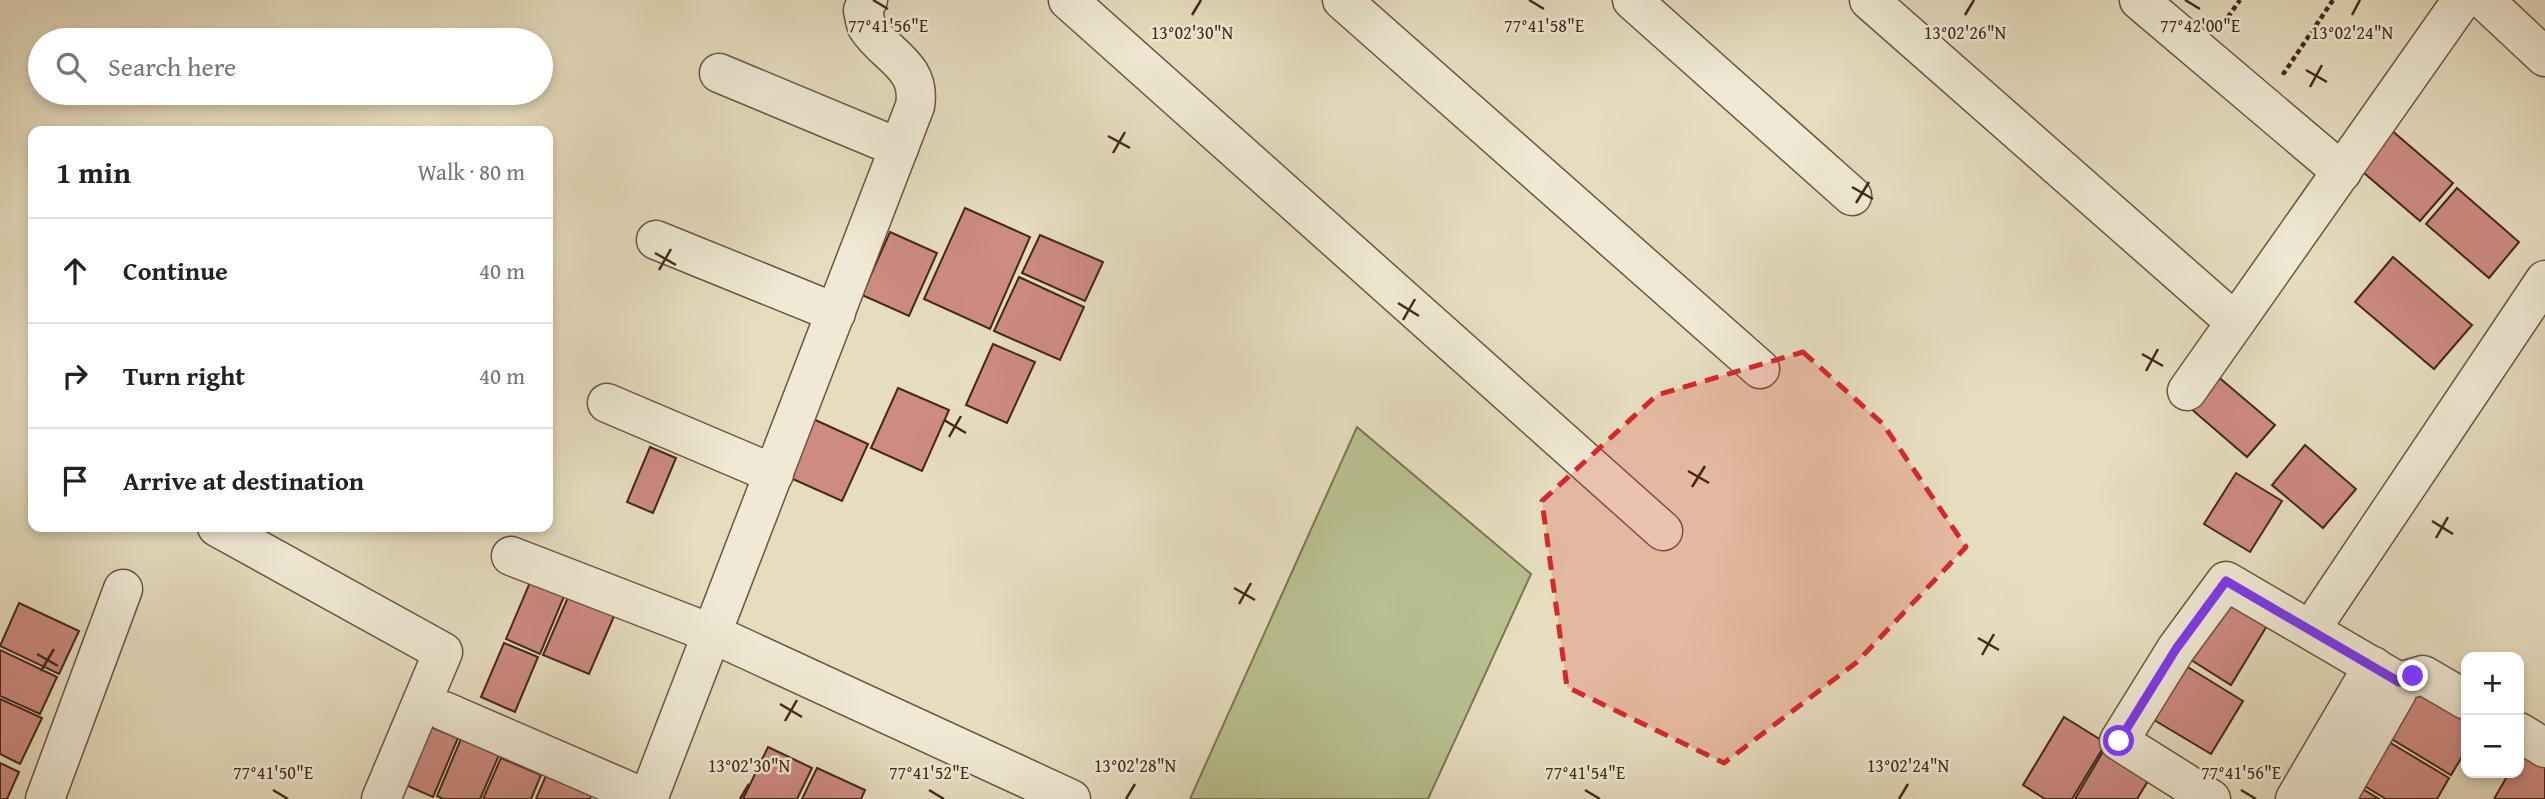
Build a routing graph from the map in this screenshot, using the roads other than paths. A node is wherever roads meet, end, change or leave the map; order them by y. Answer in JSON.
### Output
{"nodes":[{"id":1,"x":868,"y":0,"type":"edge"},
{"id":2,"x":1068,"y":0,"type":"edge"},
{"id":3,"x":1342,"y":0,"type":"edge"},
{"id":4,"x":1632,"y":0,"type":"edge"},
{"id":5,"x":1869,"y":0,"type":"edge"},
{"id":6,"x":2139,"y":0,"type":"edge"},
{"id":7,"x":2462,"y":0,"type":"edge"},
{"id":8,"x":2484,"y":0,"type":"edge"},
{"id":9,"x":2545,"y":57,"type":"edge"},
{"id":10,"x":719,"y":73,"type":"dead end"},
{"id":11,"x":900,"y":148,"type":"junction"},
{"id":12,"x":2342,"y":172,"type":"junction"},
{"id":13,"x":1852,"y":196,"type":"dead end"},
{"id":14,"x":656,"y":240,"type":"dead end"},
{"id":15,"x":2545,"y":280,"type":"edge"},
{"id":16,"x":836,"y":313,"type":"junction"},
{"id":17,"x":2235,"y":322,"type":"junction"},
{"id":18,"x":1760,"y":369,"type":"dead end"},
{"id":19,"x":2188,"y":391,"type":"dead end"},
{"id":20,"x":607,"y":403,"type":"dead end"},
{"id":21,"x":774,"y":474,"type":"junction"},
{"id":22,"x":1663,"y":531,"type":"dead end"},
{"id":23,"x":226,"y":532,"type":"edge"},
{"id":24,"x":511,"y":556,"type":"dead end"},
{"id":25,"x":123,"y":589,"type":"dead end"},
{"id":26,"x":2311,"y":629,"type":"junction"},
{"id":27,"x":713,"y":634,"type":"junction"},
{"id":28,"x":2386,"y":674,"type":"junction"},
{"id":29,"x":2461,"y":696,"type":"edge"},
{"id":30,"x":444,"y":711,"type":"dead end"},
{"id":31,"x":2524,"y":735,"type":"edge"},
{"id":32,"x":2545,"y":748,"type":"edge"},
{"id":33,"x":45,"y":799,"type":"edge"},
{"id":34,"x":381,"y":799,"type":"edge"},
{"id":35,"x":648,"y":799,"type":"edge"},
{"id":36,"x":1071,"y":799,"type":"edge"},
{"id":37,"x":2211,"y":799,"type":"edge"},
{"id":38,"x":2295,"y":799,"type":"edge"},
{"id":39,"x":2336,"y":799,"type":"edge"}],
"edges":[{"from":1,"to":11,"type":"street"},
{"from":2,"to":22,"type":"street"},
{"from":3,"to":18,"type":"street"},
{"from":4,"to":13,"type":"street"},
{"from":5,"to":17,"type":"street"},
{"from":6,"to":12,"type":"street"},
{"from":7,"to":12,"type":"street"},
{"from":8,"to":9,"type":"street"},
{"from":10,"to":11,"type":"street"},
{"from":11,"to":16,"type":"street"},
{"from":12,"to":17,"type":"street"},
{"from":14,"to":16,"type":"street"},
{"from":15,"to":26,"type":"street"},
{"from":16,"to":21,"type":"street"},
{"from":17,"to":19,"type":"street"},
{"from":20,"to":21,"type":"street"},
{"from":21,"to":27,"type":"street"},
{"from":23,"to":34,"type":"street"},
{"from":24,"to":27,"type":"street"},
{"from":25,"to":33,"type":"street"},
{"from":26,"to":28,"type":"street"},
{"from":26,"to":37,"type":"street"},
{"from":27,"to":35,"type":"street"},
{"from":27,"to":36,"type":"street"},
{"from":28,"to":29,"type":"street"},
{"from":28,"to":38,"type":"street"},
{"from":28,"to":39,"type":"street"},
{"from":30,"to":35,"type":"street"},
{"from":31,"to":32,"type":"street"}]}
